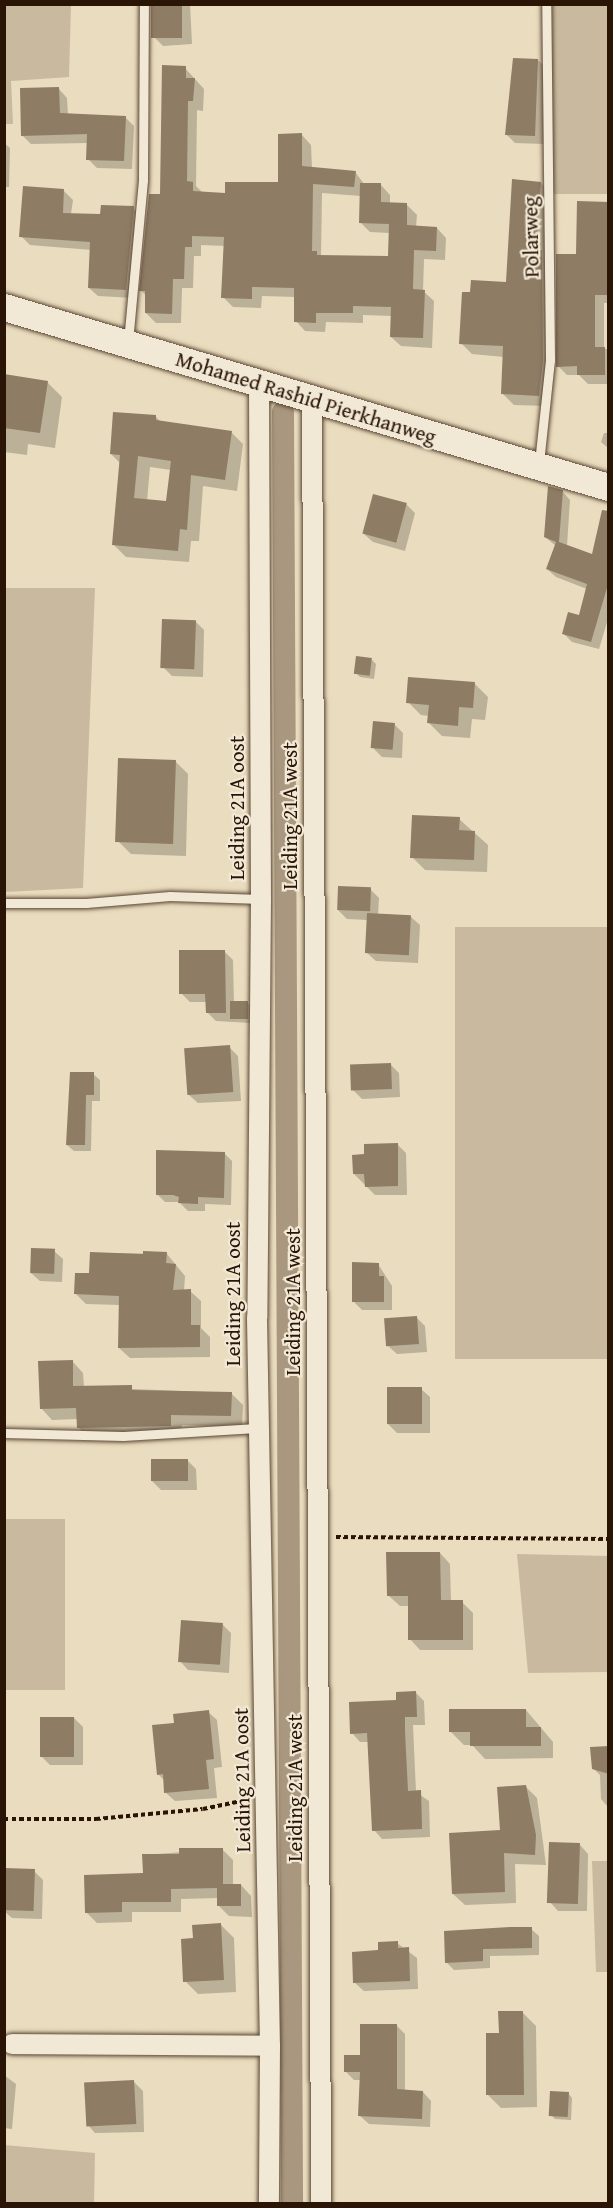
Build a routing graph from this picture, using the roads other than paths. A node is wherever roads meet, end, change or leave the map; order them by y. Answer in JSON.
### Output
{"nodes":[{"id":1,"x":144,"y":4,"type":"edge"},
{"id":2,"x":546,"y":4,"type":"edge"},
{"id":3,"x":4,"y":307,"type":"edge"},
{"id":4,"x":127,"y":344,"type":"junction"},
{"id":5,"x":260,"y":384,"type":"junction"},
{"id":6,"x":312,"y":399,"type":"junction"},
{"id":7,"x":538,"y":468,"type":"junction"},
{"id":8,"x":609,"y":488,"type":"edge"},
{"id":9,"x":261,"y":899,"type":"junction"},
{"id":10,"x":4,"y":903,"type":"edge"},
{"id":11,"x":257,"y":1428,"type":"junction"},
{"id":12,"x":4,"y":1433,"type":"edge"},
{"id":13,"x":12,"y":2044,"type":"dead end"},
{"id":14,"x":270,"y":2046,"type":"junction"},
{"id":15,"x":269,"y":2204,"type":"edge"},
{"id":16,"x":321,"y":2204,"type":"edge"}],
"edges":[{"from":1,"to":4,"type":"lane"},
{"from":2,"to":7,"type":"lane","name":"Polarweg"},
{"from":3,"to":4,"type":"street","name":"Mohamed Rashid Pierkhanweg"},
{"from":4,"to":5,"type":"street","name":"Mohamed Rashid Pierkhanweg"},
{"from":5,"to":6,"type":"street","name":"Mohamed Rashid Pierkhanweg"},
{"from":5,"to":9,"type":"street","name":"Leiding 21A oost"},
{"from":6,"to":7,"type":"street","name":"Mohamed Rashid Pierkhanweg"},
{"from":6,"to":16,"type":"street","name":"Leiding 21A west"},
{"from":7,"to":8,"type":"street","name":"Mohamed Rashid Pierkhanweg"},
{"from":9,"to":10,"type":"lane"},
{"from":9,"to":11,"type":"street","name":"Leiding 21A oost"},
{"from":11,"to":12,"type":"lane"},
{"from":11,"to":14,"type":"street","name":"Leiding 21A oost"},
{"from":13,"to":14,"type":"street"},
{"from":14,"to":15,"type":"street","name":"Leiding 21A oost"}]}
